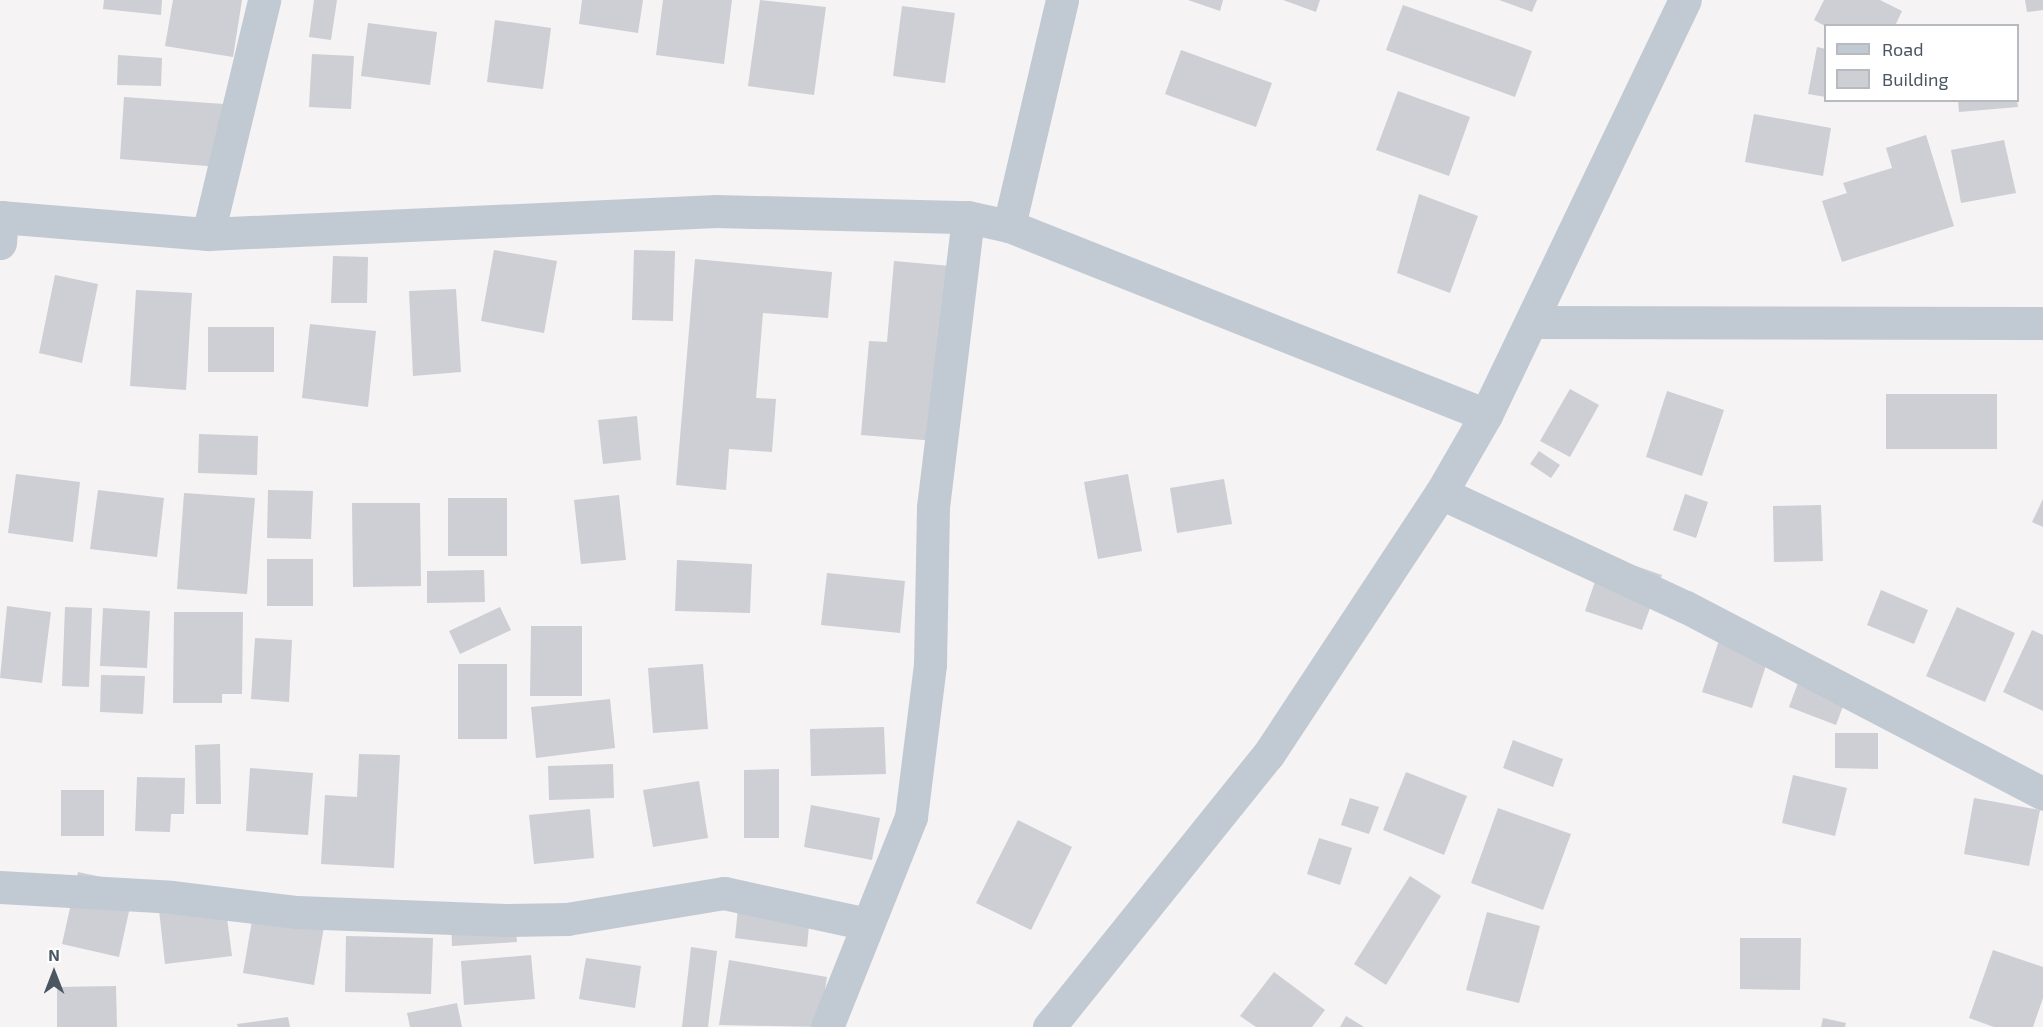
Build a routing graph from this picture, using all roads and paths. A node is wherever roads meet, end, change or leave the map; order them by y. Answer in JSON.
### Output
{"nodes":[{"id":1,"x":264,"y":0,"type":"edge"},
{"id":2,"x":1062,"y":0,"type":"edge"},
{"id":3,"x":1685,"y":0,"type":"edge"},
{"id":4,"x":968,"y":217,"type":"junction"},
{"id":5,"x":1,"y":226,"type":"edge"},
{"id":6,"x":1009,"y":226,"type":"junction"},
{"id":7,"x":208,"y":234,"type":"junction"},
{"id":8,"x":1532,"y":322,"type":"junction"},
{"id":9,"x":2043,"y":323,"type":"edge"},
{"id":10,"x":1486,"y":415,"type":"junction"},
{"id":11,"x":1441,"y":493,"type":"junction"},
{"id":12,"x":2043,"y":794,"type":"edge"},
{"id":13,"x":0,"y":887,"type":"edge"},
{"id":14,"x":867,"y":924,"type":"junction"},
{"id":15,"x":827,"y":1027,"type":"edge"},
{"id":16,"x":1049,"y":1027,"type":"edge"}],
"edges":[{"from":1,"to":7,"type":"street"},
{"from":2,"to":6,"type":"street"},
{"from":3,"to":8,"type":"street"},
{"from":4,"to":6,"type":"street"},
{"from":4,"to":7,"type":"street"},
{"from":4,"to":14,"type":"street"},
{"from":5,"to":7,"type":"street"},
{"from":6,"to":10,"type":"street"},
{"from":8,"to":9,"type":"street"},
{"from":8,"to":10,"type":"street"},
{"from":10,"to":11,"type":"street"},
{"from":11,"to":12,"type":"street"},
{"from":11,"to":16,"type":"street"},
{"from":13,"to":14,"type":"street"},
{"from":14,"to":15,"type":"street"}]}
